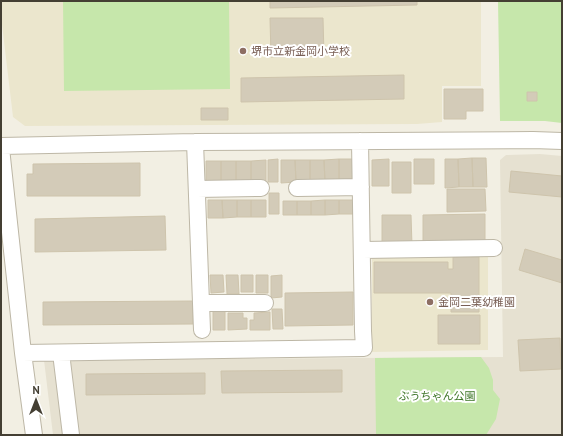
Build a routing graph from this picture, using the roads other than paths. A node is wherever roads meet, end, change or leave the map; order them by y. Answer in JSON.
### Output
{"nodes":[{"id":1,"x":360,"y":141,"type":"junction"},
{"id":2,"x":562,"y":141,"type":"edge"},
{"id":3,"x":195,"y":142,"type":"junction"},
{"id":4,"x":1,"y":147,"type":"edge"},
{"id":5,"x":361,"y":187,"type":"junction"},
{"id":6,"x":260,"y":188,"type":"dead end"},
{"id":7,"x":297,"y":188,"type":"dead end"},
{"id":8,"x":197,"y":189,"type":"junction"},
{"id":9,"x":494,"y":248,"type":"dead end"},
{"id":10,"x":362,"y":250,"type":"junction"},
{"id":11,"x":201,"y":303,"type":"junction"},
{"id":12,"x":266,"y":303,"type":"dead end"},
{"id":13,"x":202,"y":330,"type":"dead end"},
{"id":14,"x":23,"y":353,"type":"junction"},
{"id":15,"x":61,"y":353,"type":"junction"},
{"id":16,"x":34,"y":435,"type":"edge"},
{"id":17,"x":71,"y":435,"type":"edge"}],
"edges":[{"from":1,"to":2,"type":"street"},
{"from":1,"to":3,"type":"street"},
{"from":1,"to":5,"type":"street"},
{"from":3,"to":4,"type":"street"},
{"from":3,"to":8,"type":"street"},
{"from":4,"to":14,"type":"street"},
{"from":5,"to":7,"type":"street"},
{"from":5,"to":10,"type":"street"},
{"from":6,"to":8,"type":"street"},
{"from":8,"to":11,"type":"street"},
{"from":9,"to":10,"type":"street"},
{"from":10,"to":15,"type":"street"},
{"from":11,"to":12,"type":"street"},
{"from":11,"to":13,"type":"street"},
{"from":14,"to":15,"type":"street"},
{"from":14,"to":16,"type":"street"},
{"from":15,"to":17,"type":"street"}]}
